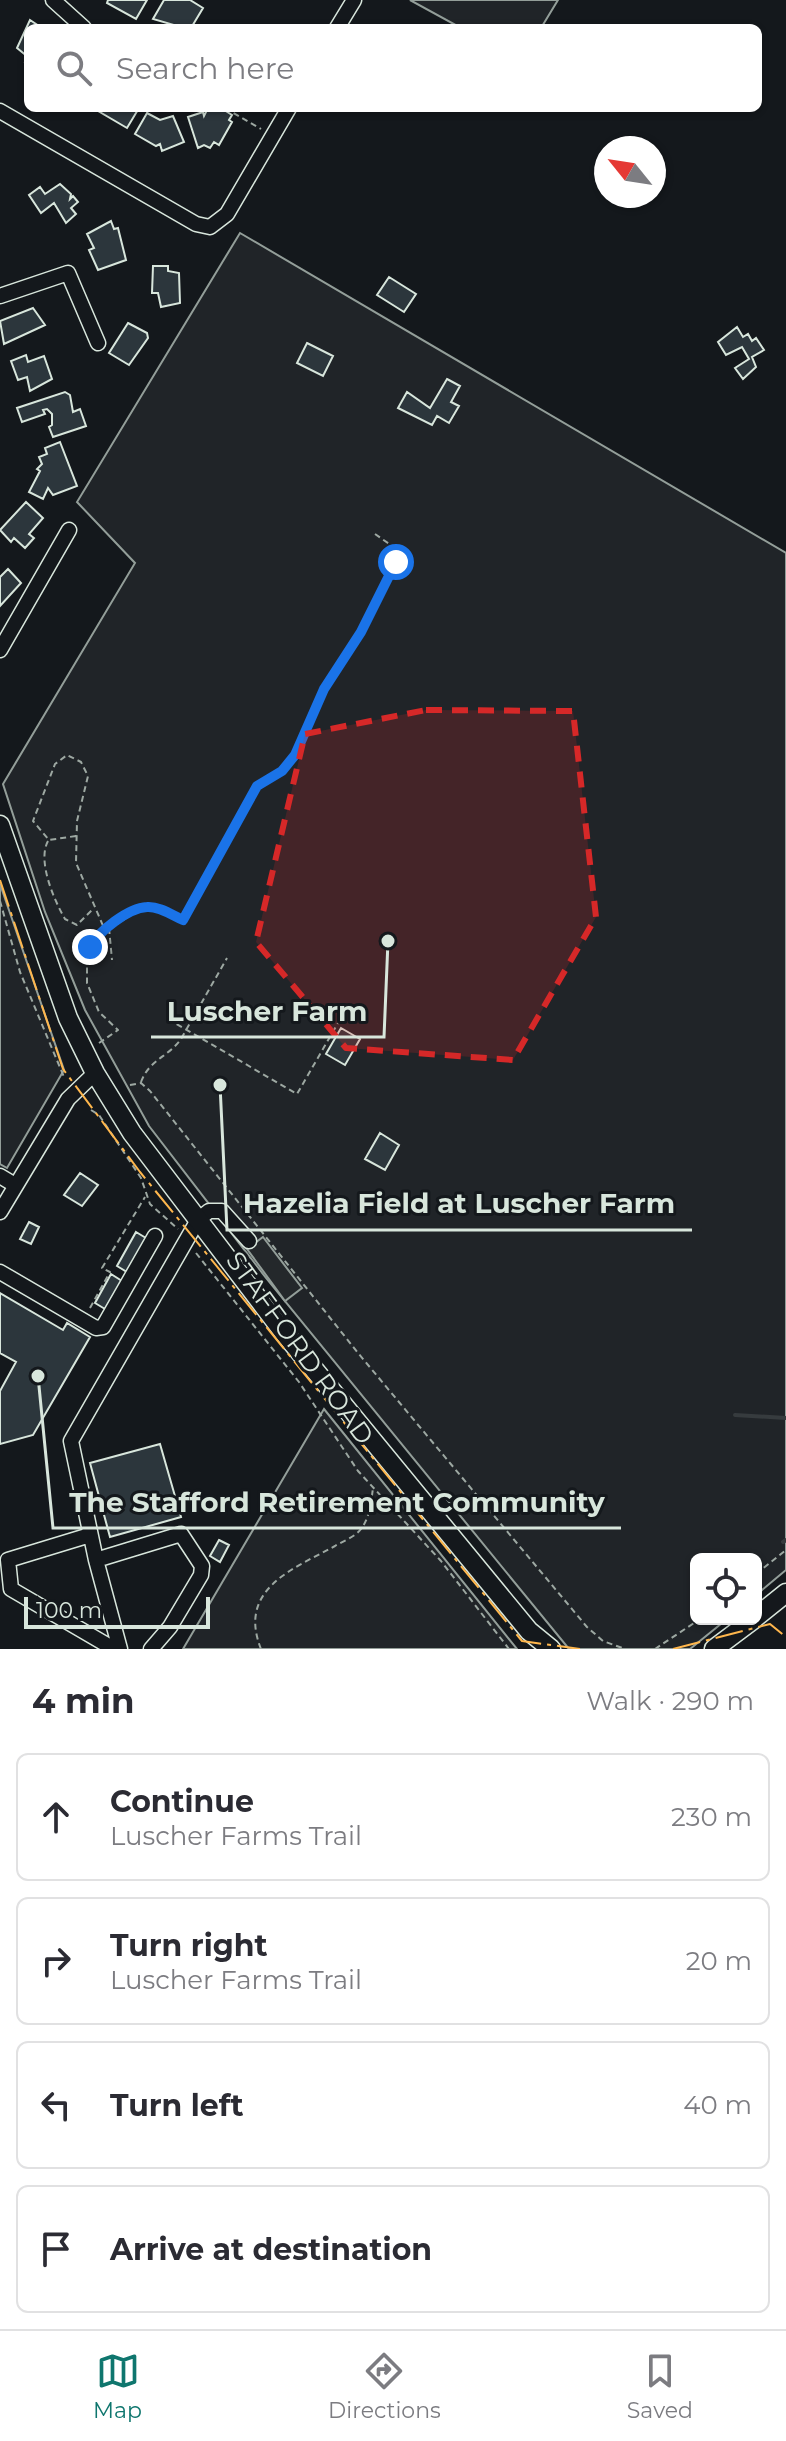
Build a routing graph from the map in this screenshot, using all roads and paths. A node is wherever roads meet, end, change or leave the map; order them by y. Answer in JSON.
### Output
{"nodes":[{"id":1,"x":53,"y":0,"type":"edge"},
{"id":2,"x":354,"y":0,"type":"edge"},
{"id":3,"x":80,"y":24,"type":"edge"},
{"id":4,"x":339,"y":24,"type":"edge"},
{"id":5,"x":0,"y":111,"type":"edge"},
{"id":6,"x":232,"y":112,"type":"edge"},
{"id":7,"x":287,"y":112,"type":"edge"},
{"id":8,"x":273,"y":136,"type":"junction"},
{"id":9,"x":0,"y":296,"type":"edge"},
{"id":10,"x":98,"y":343,"type":"dead end"},
{"id":11,"x":69,"y":530,"type":"dead end"},
{"id":12,"x":375,"y":534,"type":"dead end"},
{"id":13,"x":0,"y":650,"type":"edge"},
{"id":14,"x":0,"y":825,"type":"edge"},
{"id":15,"x":76,"y":836,"type":"junction"},
{"id":16,"x":49,"y":840,"type":"junction"},
{"id":17,"x":0,"y":901,"type":"edge"},
{"id":18,"x":94,"y":908,"type":"junction"},
{"id":19,"x":109,"y":927,"type":"junction"},
{"id":20,"x":105,"y":929,"type":"junction"},
{"id":21,"x":227,"y":958,"type":"dead end"},
{"id":22,"x":112,"y":960,"type":"dead end"},
{"id":23,"x":168,"y":1019,"type":"dead end"},
{"id":24,"x":338,"y":1023,"type":"dead end"},
{"id":25,"x":186,"y":1030,"type":"junction"},
{"id":26,"x":99,"y":1043,"type":"dead end"},
{"id":27,"x":95,"y":1073,"type":"junction"},
{"id":28,"x":64,"y":1077,"type":"dead end"},
{"id":29,"x":141,"y":1083,"type":"junction"},
{"id":30,"x":130,"y":1085,"type":"dead end"},
{"id":31,"x":91,"y":1110,"type":"dead end"},
{"id":32,"x":0,"y":1176,"type":"edge"},
{"id":33,"x":15,"y":1185,"type":"junction"},
{"id":34,"x":146,"y":1197,"type":"junction"},
{"id":35,"x":0,"y":1212,"type":"edge"},
{"id":36,"x":198,"y":1220,"type":"junction"},
{"id":37,"x":155,"y":1236,"type":"dead end"},
{"id":38,"x":186,"y":1241,"type":"junction"},
{"id":39,"x":249,"y":1241,"type":"dead end"},
{"id":40,"x":0,"y":1272,"type":"edge"},
{"id":41,"x":83,"y":1321,"type":"junction"},
{"id":42,"x":373,"y":1486,"type":"junction"},
{"id":43,"x":90,"y":1535,"type":"junction"},
{"id":44,"x":786,"y":1550,"type":"edge"},
{"id":45,"x":96,"y":1560,"type":"junction"},
{"id":46,"x":762,"y":1569,"type":"edge"},
{"id":47,"x":786,"y":1593,"type":"edge"},
{"id":48,"x":762,"y":1612,"type":"edge"},
{"id":49,"x":691,"y":1625,"type":"edge"},
{"id":50,"x":747,"y":1625,"type":"edge"},
{"id":51,"x":529,"y":1631,"type":"junction"},
{"id":52,"x":723,"y":1646,"type":"edge"},
{"id":53,"x":114,"y":1649,"type":"edge"},
{"id":54,"x":120,"y":1649,"type":"edge"},
{"id":55,"x":151,"y":1649,"type":"edge"},
{"id":56,"x":261,"y":1649,"type":"edge"},
{"id":57,"x":509,"y":1649,"type":"edge"},
{"id":58,"x":536,"y":1649,"type":"edge"},
{"id":59,"x":551,"y":1649,"type":"edge"},
{"id":60,"x":622,"y":1649,"type":"edge"},
{"id":61,"x":655,"y":1649,"type":"edge"}],
"edges":[{"from":1,"to":3,"type":"street"},
{"from":2,"to":4,"type":"street"},
{"from":5,"to":8,"type":"street"},
{"from":6,"to":8,"type":"path"},
{"from":7,"to":8,"type":"street"},
{"from":9,"to":10,"type":"street"},
{"from":11,"to":13,"type":"street"},
{"from":12,"to":19,"type":"path"},
{"from":14,"to":27,"type":"main road"},
{"from":15,"to":16,"type":"path"},
{"from":15,"to":16,"type":"path"},
{"from":15,"to":18,"type":"path"},
{"from":16,"to":18,"type":"path"},
{"from":17,"to":28,"type":"path"},
{"from":18,"to":20,"type":"path"},
{"from":19,"to":20,"type":"path"},
{"from":19,"to":22,"type":"path"},
{"from":20,"to":26,"type":"path"},
{"from":21,"to":25,"type":"path"},
{"from":23,"to":25,"type":"path"},
{"from":24,"to":25,"type":"path"},
{"from":25,"to":29,"type":"path"},
{"from":27,"to":33,"type":"street"},
{"from":27,"to":36,"type":"main road"},
{"from":29,"to":30,"type":"path"},
{"from":29,"to":60,"type":"path"},
{"from":31,"to":34,"type":"path","name":"STAFFORD ROAD"},
{"from":32,"to":33,"type":"street"},
{"from":33,"to":35,"type":"street"},
{"from":34,"to":38,"type":"path","name":"STAFFORD ROAD"},
{"from":34,"to":41,"type":"path"},
{"from":36,"to":38,"type":"street"},
{"from":36,"to":39,"type":"street"},
{"from":36,"to":51,"type":"main road"},
{"from":37,"to":41,"type":"street"},
{"from":38,"to":42,"type":"path","name":"STAFFORD ROAD"},
{"from":38,"to":43,"type":"street"},
{"from":40,"to":41,"type":"street"},
{"from":42,"to":56,"type":"path"},
{"from":42,"to":57,"type":"path","name":"STAFFORD ROAD"},
{"from":43,"to":45,"type":"street"},
{"from":43,"to":53,"type":"street"},
{"from":44,"to":46,"type":"path"},
{"from":45,"to":54,"type":"street"},
{"from":45,"to":55,"type":"street"},
{"from":47,"to":48,"type":"main road"},
{"from":49,"to":61,"type":"path"},
{"from":50,"to":52,"type":"main road"},
{"from":51,"to":58,"type":"main road"},
{"from":51,"to":59,"type":"main road"}]}
